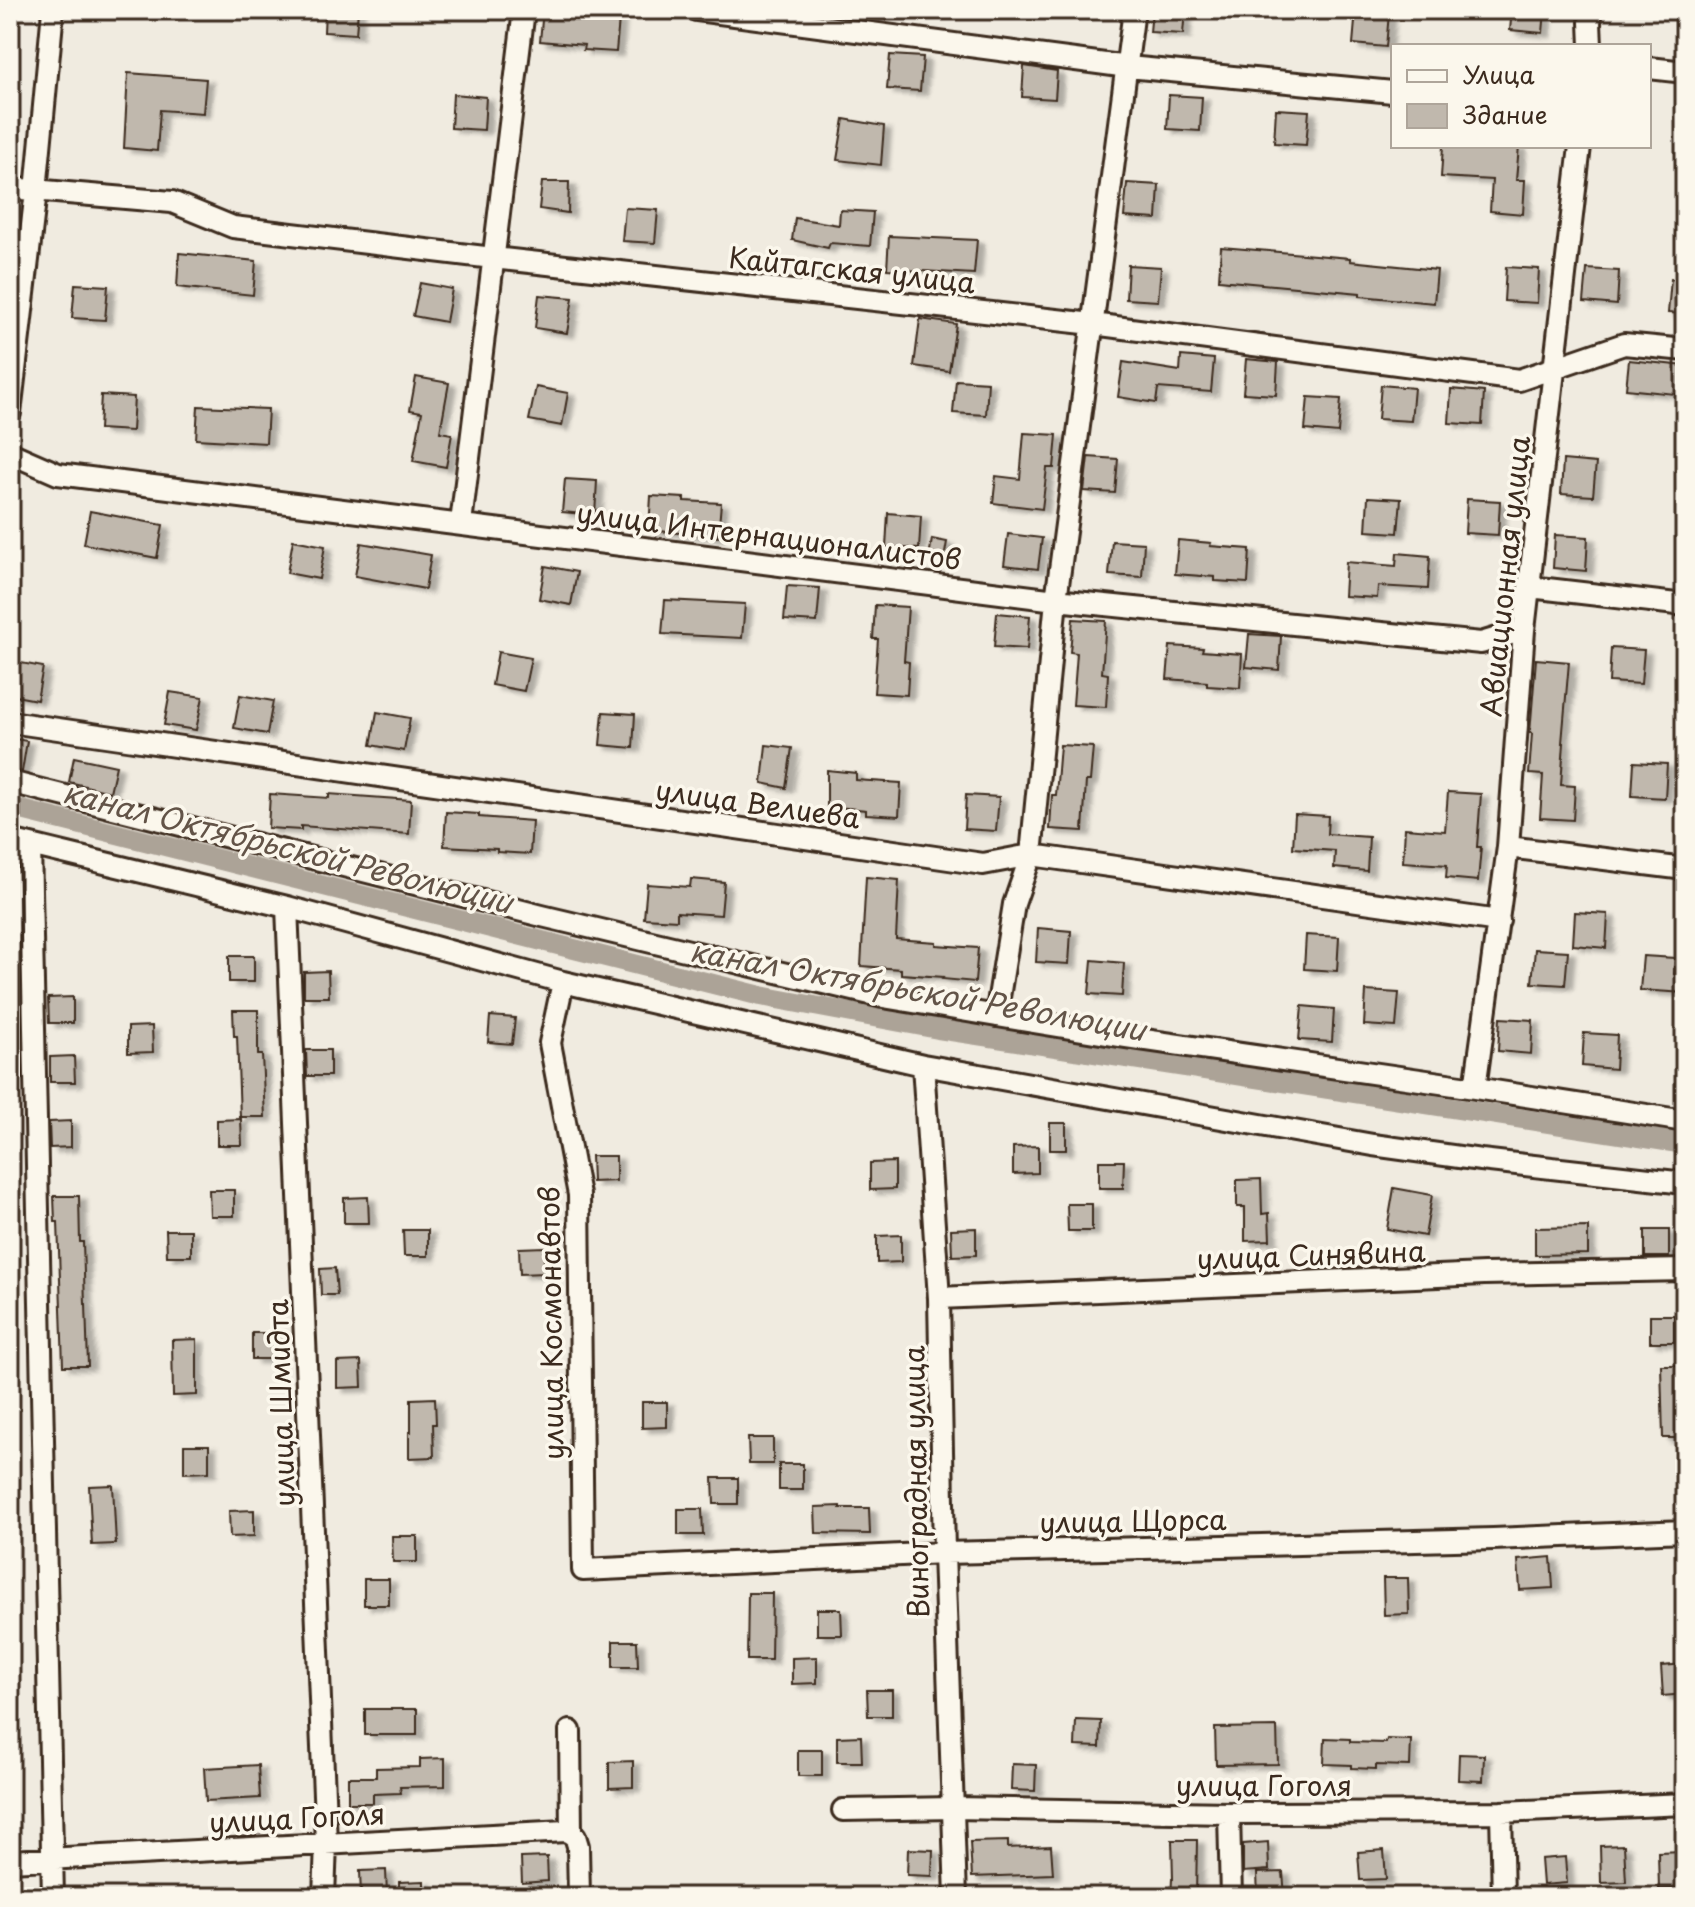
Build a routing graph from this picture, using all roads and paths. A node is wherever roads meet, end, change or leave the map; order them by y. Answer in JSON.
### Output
{"nodes":[{"id":1,"x":53,"y":10,"type":"edge"},
{"id":2,"x":524,"y":10,"type":"edge"},
{"id":3,"x":697,"y":10,"type":"edge"},
{"id":4,"x":1134,"y":10,"type":"edge"},
{"id":5,"x":1592,"y":10,"type":"edge"},
{"id":6,"x":1591,"y":44,"type":"edge"},
{"id":7,"x":1128,"y":67,"type":"junction"},
{"id":8,"x":1651,"y":68,"type":"edge"},
{"id":9,"x":1685,"y":72,"type":"edge"},
{"id":10,"x":1391,"y":92,"type":"edge"},
{"id":11,"x":1580,"y":148,"type":"edge"},
{"id":12,"x":10,"y":188,"type":"edge"},
{"id":13,"x":36,"y":191,"type":"junction"},
{"id":14,"x":493,"y":258,"type":"junction"},
{"id":15,"x":1093,"y":324,"type":"junction"},
{"id":16,"x":1685,"y":350,"type":"edge"},
{"id":17,"x":1554,"y":369,"type":"junction"},
{"id":18,"x":10,"y":413,"type":"edge"},
{"id":19,"x":10,"y":453,"type":"edge"},
{"id":20,"x":461,"y":523,"type":"junction"},
{"id":21,"x":1530,"y":587,"type":"junction"},
{"id":22,"x":1056,"y":600,"type":"junction"},
{"id":23,"x":1685,"y":605,"type":"edge"},
{"id":24,"x":1524,"y":630,"type":"junction"},
{"id":25,"x":10,"y":722,"type":"edge"},
{"id":26,"x":10,"y":782,"type":"edge"},
{"id":27,"x":20,"y":843,"type":"edge"},
{"id":28,"x":1508,"y":847,"type":"junction"},
{"id":29,"x":1031,"y":855,"type":"junction"},
{"id":30,"x":1685,"y":869,"type":"edge"},
{"id":31,"x":287,"y":907,"type":"junction"},
{"id":32,"x":1499,"y":921,"type":"junction"},
{"id":33,"x":563,"y":982,"type":"junction"},
{"id":34,"x":996,"y":1016,"type":"junction"},
{"id":35,"x":923,"y":1065,"type":"junction"},
{"id":36,"x":1475,"y":1088,"type":"junction"},
{"id":37,"x":1685,"y":1121,"type":"edge"},
{"id":38,"x":1685,"y":1183,"type":"edge"},
{"id":39,"x":1685,"y":1270,"type":"edge"},
{"id":40,"x":939,"y":1298,"type":"junction"},
{"id":41,"x":1685,"y":1531,"type":"edge"},
{"id":42,"x":944,"y":1553,"type":"junction"},
{"id":43,"x":583,"y":1570,"type":"joint"},
{"id":44,"x":570,"y":1731,"type":"dead end"},
{"id":45,"x":1685,"y":1804,"type":"edge"},
{"id":46,"x":953,"y":1808,"type":"junction"},
{"id":47,"x":843,"y":1810,"type":"dead end"},
{"id":48,"x":1501,"y":1812,"type":"junction"},
{"id":49,"x":1229,"y":1813,"type":"junction"},
{"id":50,"x":575,"y":1840,"type":"junction"},
{"id":51,"x":326,"y":1843,"type":"junction"},
{"id":52,"x":52,"y":1859,"type":"junction"},
{"id":53,"x":10,"y":1861,"type":"edge"},
{"id":54,"x":53,"y":1897,"type":"edge"},
{"id":55,"x":324,"y":1897,"type":"edge"},
{"id":56,"x":579,"y":1897,"type":"edge"},
{"id":57,"x":956,"y":1897,"type":"edge"},
{"id":58,"x":1231,"y":1897,"type":"edge"},
{"id":59,"x":1503,"y":1897,"type":"edge"}],
"edges":[{"from":1,"to":13,"type":"street"},
{"from":2,"to":14,"type":"street"},
{"from":3,"to":7,"type":"street"},
{"from":4,"to":7,"type":"street"},
{"from":5,"to":6,"type":"street"},
{"from":7,"to":10,"type":"street"},
{"from":7,"to":15,"type":"street"},
{"from":8,"to":9,"type":"street"},
{"from":11,"to":17,"type":"street","name":"Авиационная улица"},
{"from":12,"to":13,"type":"street","name":"Кайтагская улица"},
{"from":13,"to":14,"type":"street","name":"Кайтагская улица"},
{"from":13,"to":18,"type":"street"},
{"from":14,"to":15,"type":"street","name":"Кайтагская улица"},
{"from":14,"to":20,"type":"street"},
{"from":15,"to":17,"type":"street","name":"Кайтагская улица"},
{"from":15,"to":22,"type":"street"},
{"from":16,"to":17,"type":"street","name":"Кайтагская улица"},
{"from":17,"to":21,"type":"street","name":"Авиационная улица"},
{"from":19,"to":20,"type":"street","name":"улица Интернационалистов"},
{"from":20,"to":22,"type":"street","name":"улица Интернационалистов"},
{"from":21,"to":23,"type":"street"},
{"from":21,"to":24,"type":"street","name":"Авиационная улица"},
{"from":22,"to":24,"type":"street","name":"улица Интернационалистов"},
{"from":22,"to":29,"type":"street"},
{"from":24,"to":28,"type":"street","name":"Авиационная улица"},
{"from":25,"to":29,"type":"street","name":"улица Велиева"},
{"from":26,"to":34,"type":"street"},
{"from":27,"to":31,"type":"street"},
{"from":27,"to":52,"type":"street"},
{"from":28,"to":30,"type":"street"},
{"from":28,"to":32,"type":"street","name":"Авиационная улица"},
{"from":29,"to":32,"type":"street","name":"улица Велиева"},
{"from":29,"to":34,"type":"street"},
{"from":31,"to":33,"type":"street"},
{"from":31,"to":51,"type":"street","name":"улица Шмидта"},
{"from":32,"to":36,"type":"street","name":"Авиационная улица"},
{"from":33,"to":35,"type":"street"},
{"from":33,"to":43,"type":"street","name":"улица Космонавтов"},
{"from":34,"to":36,"type":"street"},
{"from":35,"to":38,"type":"street"},
{"from":35,"to":40,"type":"street","name":"Виноградная улица"},
{"from":36,"to":37,"type":"street"},
{"from":39,"to":40,"type":"street","name":"улица Синявина"},
{"from":40,"to":42,"type":"street","name":"Виноградная улица"},
{"from":41,"to":42,"type":"street","name":"улица Щорса"},
{"from":42,"to":43,"type":"street","name":"улица Щорса"},
{"from":42,"to":46,"type":"street","name":"Виноградная улица"},
{"from":44,"to":50,"type":"street"},
{"from":45,"to":48,"type":"street","name":"улица Гоголя"},
{"from":46,"to":47,"type":"street","name":"улица Гоголя"},
{"from":46,"to":49,"type":"street","name":"улица Гоголя"},
{"from":46,"to":57,"type":"street","name":"Виноградная улица"},
{"from":48,"to":49,"type":"street","name":"улица Гоголя"},
{"from":48,"to":59,"type":"street"},
{"from":49,"to":58,"type":"street"},
{"from":50,"to":51,"type":"street","name":"улица Гоголя"},
{"from":50,"to":56,"type":"street"},
{"from":51,"to":52,"type":"street","name":"улица Гоголя"},
{"from":51,"to":55,"type":"street","name":"улица Шмидта"},
{"from":52,"to":53,"type":"street","name":"улица Гоголя"},
{"from":52,"to":54,"type":"street"}]}
